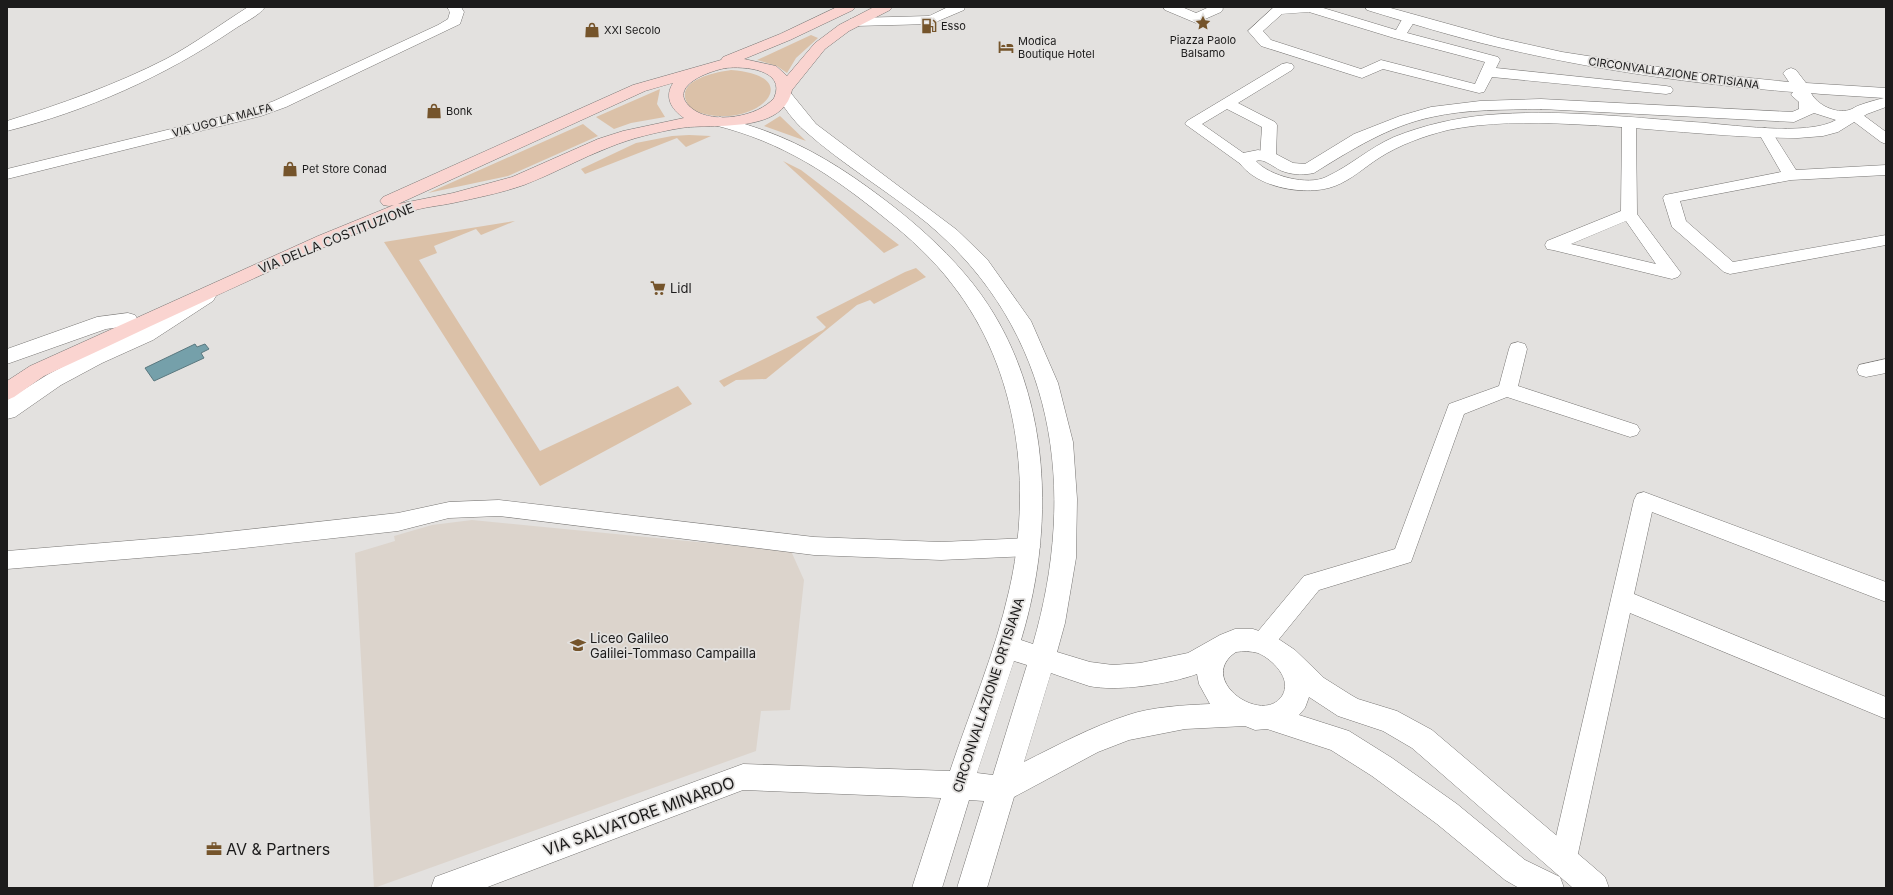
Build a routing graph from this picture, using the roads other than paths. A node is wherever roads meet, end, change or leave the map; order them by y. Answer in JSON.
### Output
{"nodes":[{"id":1,"x":258,"y":7,"type":"edge"},
{"id":2,"x":454,"y":7,"type":"edge"},
{"id":3,"x":848,"y":7,"type":"edge"},
{"id":4,"x":885,"y":7,"type":"edge"},
{"id":5,"x":959,"y":7,"type":"edge"},
{"id":6,"x":1170,"y":7,"type":"edge"},
{"id":7,"x":1213,"y":7,"type":"edge"},
{"id":8,"x":1372,"y":7,"type":"edge"},
{"id":9,"x":1412,"y":12,"type":"edge"},
{"id":10,"x":855,"y":22,"type":"junction"},
{"id":11,"x":1399,"y":35,"type":"junction"},
{"id":12,"x":1287,"y":67,"type":"dead end"},
{"id":13,"x":701,"y":70,"type":"junction"},
{"id":14,"x":1489,"y":72,"type":"junction"},
{"id":15,"x":1791,"y":73,"type":"junction"},
{"id":16,"x":1839,"y":76,"type":"junction"},
{"id":17,"x":1886,"y":80,"type":"edge"},
{"id":18,"x":1776,"y":86,"type":"junction"},
{"id":19,"x":1801,"y":88,"type":"junction"},
{"id":20,"x":1666,"y":90,"type":"dead end"},
{"id":21,"x":1848,"y":91,"type":"junction"},
{"id":22,"x":784,"y":92,"type":"junction"},
{"id":23,"x":1886,"y":93,"type":"edge"},
{"id":24,"x":1886,"y":102,"type":"edge"},
{"id":25,"x":1227,"y":103,"type":"junction"},
{"id":26,"x":1808,"y":103,"type":"junction"},
{"id":27,"x":1500,"y":105,"type":"junction"},
{"id":28,"x":1856,"y":114,"type":"junction"},
{"id":29,"x":1509,"y":119,"type":"junction"},
{"id":30,"x":712,"y":121,"type":"junction"},
{"id":31,"x":1629,"y":122,"type":"junction"},
{"id":32,"x":7,"y":126,"type":"edge"},
{"id":33,"x":1765,"y":132,"type":"junction"},
{"id":34,"x":1886,"y":139,"type":"edge"},
{"id":35,"x":1268,"y":157,"type":"junction"},
{"id":36,"x":1247,"y":162,"type":"junction"},
{"id":37,"x":1886,"y":170,"type":"edge"},
{"id":38,"x":7,"y":174,"type":"edge"},
{"id":39,"x":1791,"y":175,"type":"junction"},
{"id":40,"x":1303,"y":177,"type":"junction"},
{"id":41,"x":1629,"y":214,"type":"junction"},
{"id":42,"x":951,"y":234,"type":"junction"},
{"id":43,"x":1886,"y":240,"type":"edge"},
{"id":44,"x":929,"y":245,"type":"junction"},
{"id":45,"x":224,"y":285,"type":"junction"},
{"id":46,"x":128,"y":320,"type":"junction"},
{"id":47,"x":1518,"y":349,"type":"dead end"},
{"id":48,"x":7,"y":358,"type":"edge"},
{"id":49,"x":1886,"y":366,"type":"edge"},
{"id":50,"x":1866,"y":370,"type":"dead end"},
{"id":51,"x":7,"y":374,"type":"edge"},
{"id":52,"x":1507,"y":390,"type":"junction"},
{"id":53,"x":7,"y":392,"type":"edge"},
{"id":54,"x":7,"y":411,"type":"edge"},
{"id":55,"x":1630,"y":430,"type":"dead end"},
{"id":56,"x":1061,"y":436,"type":"junction"},
{"id":57,"x":1028,"y":437,"type":"junction"},
{"id":58,"x":1029,"y":547,"type":"junction"},
{"id":59,"x":7,"y":560,"type":"edge"},
{"id":60,"x":1886,"y":592,"type":"edge"},
{"id":61,"x":1622,"y":599,"type":"junction"},
{"id":62,"x":1263,"y":642,"type":"junction"},
{"id":63,"x":1006,"y":647,"type":"junction"},
{"id":64,"x":1220,"y":648,"type":"junction"},
{"id":65,"x":1042,"y":659,"type":"junction"},
{"id":66,"x":1290,"y":662,"type":"junction"},
{"id":67,"x":1886,"y":708,"type":"edge"},
{"id":68,"x":1242,"y":715,"type":"junction"},
{"id":69,"x":1271,"y":718,"type":"junction"},
{"id":70,"x":959,"y":785,"type":"junction"},
{"id":71,"x":1001,"y":789,"type":"junction"},
{"id":72,"x":1564,"y":858,"type":"junction"},
{"id":73,"x":446,"y":888,"type":"edge"},
{"id":74,"x":927,"y":888,"type":"edge"},
{"id":75,"x":972,"y":888,"type":"edge"},
{"id":76,"x":1549,"y":888,"type":"edge"},
{"id":77,"x":1594,"y":888,"type":"edge"}],
"edges":[{"from":1,"to":32,"type":"street"},
{"from":2,"to":38,"type":"street","name":"VIA UGO LA MALFA"},
{"from":3,"to":13,"type":"main road","name":"VIA DELLA COSTITUZIONE"},
{"from":4,"to":10,"type":"main road"},
{"from":5,"to":10,"type":"lane"},
{"from":6,"to":7,"type":"street"},
{"from":8,"to":9,"type":"street","name":"CIRCONVALLAZIONE ORTISIANA"},
{"from":9,"to":11,"type":"lane"},
{"from":9,"to":15,"type":"street","name":"CIRCONVALLAZIONE ORTISIANA"},
{"from":9,"to":18,"type":"street","name":"CIRCONVALLAZIONE ORTISIANA"},
{"from":10,"to":22,"type":"main road"},
{"from":11,"to":14,"type":"lane"},
{"from":11,"to":14,"type":"lane"},
{"from":12,"to":25,"type":"lane"},
{"from":13,"to":22,"type":"main road"},
{"from":13,"to":30,"type":"main road"},
{"from":13,"to":46,"type":"main road","name":"VIA DELLA COSTITUZIONE"},
{"from":14,"to":20,"type":"lane"},
{"from":15,"to":16,"type":"street","name":"CIRCONVALLAZIONE ORTISIANA"},
{"from":15,"to":19,"type":"street"},
{"from":16,"to":17,"type":"street","name":"CIRCONVALLAZIONE ORTISIANA"},
{"from":16,"to":21,"type":"street"},
{"from":18,"to":19,"type":"street","name":"CIRCONVALLAZIONE ORTISIANA"},
{"from":18,"to":26,"type":"street"},
{"from":19,"to":21,"type":"street","name":"CIRCONVALLAZIONE ORTISIANA"},
{"from":19,"to":26,"type":"street"},
{"from":21,"to":23,"type":"street","name":"CIRCONVALLAZIONE ORTISIANA"},
{"from":21,"to":28,"type":"street"},
{"from":22,"to":30,"type":"main road","name":"VIA DELLA COSTITUZIONE"},
{"from":22,"to":42,"type":"street"},
{"from":24,"to":28,"type":"street"},
{"from":25,"to":35,"type":"lane"},
{"from":25,"to":36,"type":"lane"},
{"from":26,"to":27,"type":"street"},
{"from":26,"to":28,"type":"street"},
{"from":27,"to":29,"type":"lane"},
{"from":27,"to":40,"type":"street"},
{"from":28,"to":33,"type":"street"},
{"from":28,"to":34,"type":"lane"},
{"from":29,"to":31,"type":"street"},
{"from":29,"to":40,"type":"street"},
{"from":30,"to":44,"type":"street","name":"CIRCONVALLAZIONE ORTISIANA"},
{"from":30,"to":45,"type":"main road","name":"VIA DELLA COSTITUZIONE"},
{"from":31,"to":33,"type":"street"},
{"from":31,"to":41,"type":"lane"},
{"from":33,"to":39,"type":"lane"},
{"from":35,"to":36,"type":"street"},
{"from":35,"to":40,"type":"street"},
{"from":36,"to":40,"type":"street"},
{"from":37,"to":39,"type":"lane"},
{"from":39,"to":43,"type":"lane"},
{"from":41,"to":41,"type":"lane"},
{"from":42,"to":44,"type":"street"},
{"from":42,"to":56,"type":"street"},
{"from":44,"to":57,"type":"street","name":"CIRCONVALLAZIONE ORTISIANA"},
{"from":45,"to":53,"type":"main road","name":"VIA DELLA COSTITUZIONE"},
{"from":45,"to":54,"type":"street"},
{"from":46,"to":48,"type":"street"},
{"from":46,"to":51,"type":"main road","name":"VIA DELLA COSTITUZIONE"},
{"from":47,"to":52,"type":"lane"},
{"from":49,"to":50,"type":"lane"},
{"from":52,"to":55,"type":"lane"},
{"from":52,"to":62,"type":"lane"},
{"from":56,"to":57,"type":"street"},
{"from":56,"to":65,"type":"street"},
{"from":57,"to":58,"type":"street","name":"CIRCONVALLAZIONE ORTISIANA"},
{"from":58,"to":59,"type":"lane"},
{"from":58,"to":63,"type":"street","name":"CIRCONVALLAZIONE ORTISIANA"},
{"from":60,"to":61,"type":"lane"},
{"from":61,"to":67,"type":"lane"},
{"from":61,"to":72,"type":"lane"},
{"from":62,"to":64,"type":"street"},
{"from":62,"to":66,"type":"street"},
{"from":63,"to":65,"type":"street"},
{"from":63,"to":70,"type":"street","name":"CIRCONVALLAZIONE ORTISIANA"},
{"from":64,"to":65,"type":"street"},
{"from":64,"to":68,"type":"street"},
{"from":65,"to":71,"type":"street"},
{"from":66,"to":69,"type":"street"},
{"from":66,"to":72,"type":"street"},
{"from":68,"to":69,"type":"street"},
{"from":68,"to":71,"type":"street"},
{"from":69,"to":76,"type":"street"},
{"from":70,"to":71,"type":"street","name":"VIA SALVATORE MINARDO"},
{"from":70,"to":73,"type":"street","name":"VIA SALVATORE MINARDO"},
{"from":70,"to":74,"type":"street","name":"CIRCONVALLAZIONE ORTISIANA"},
{"from":71,"to":75,"type":"street"},
{"from":72,"to":77,"type":"street"}]}
